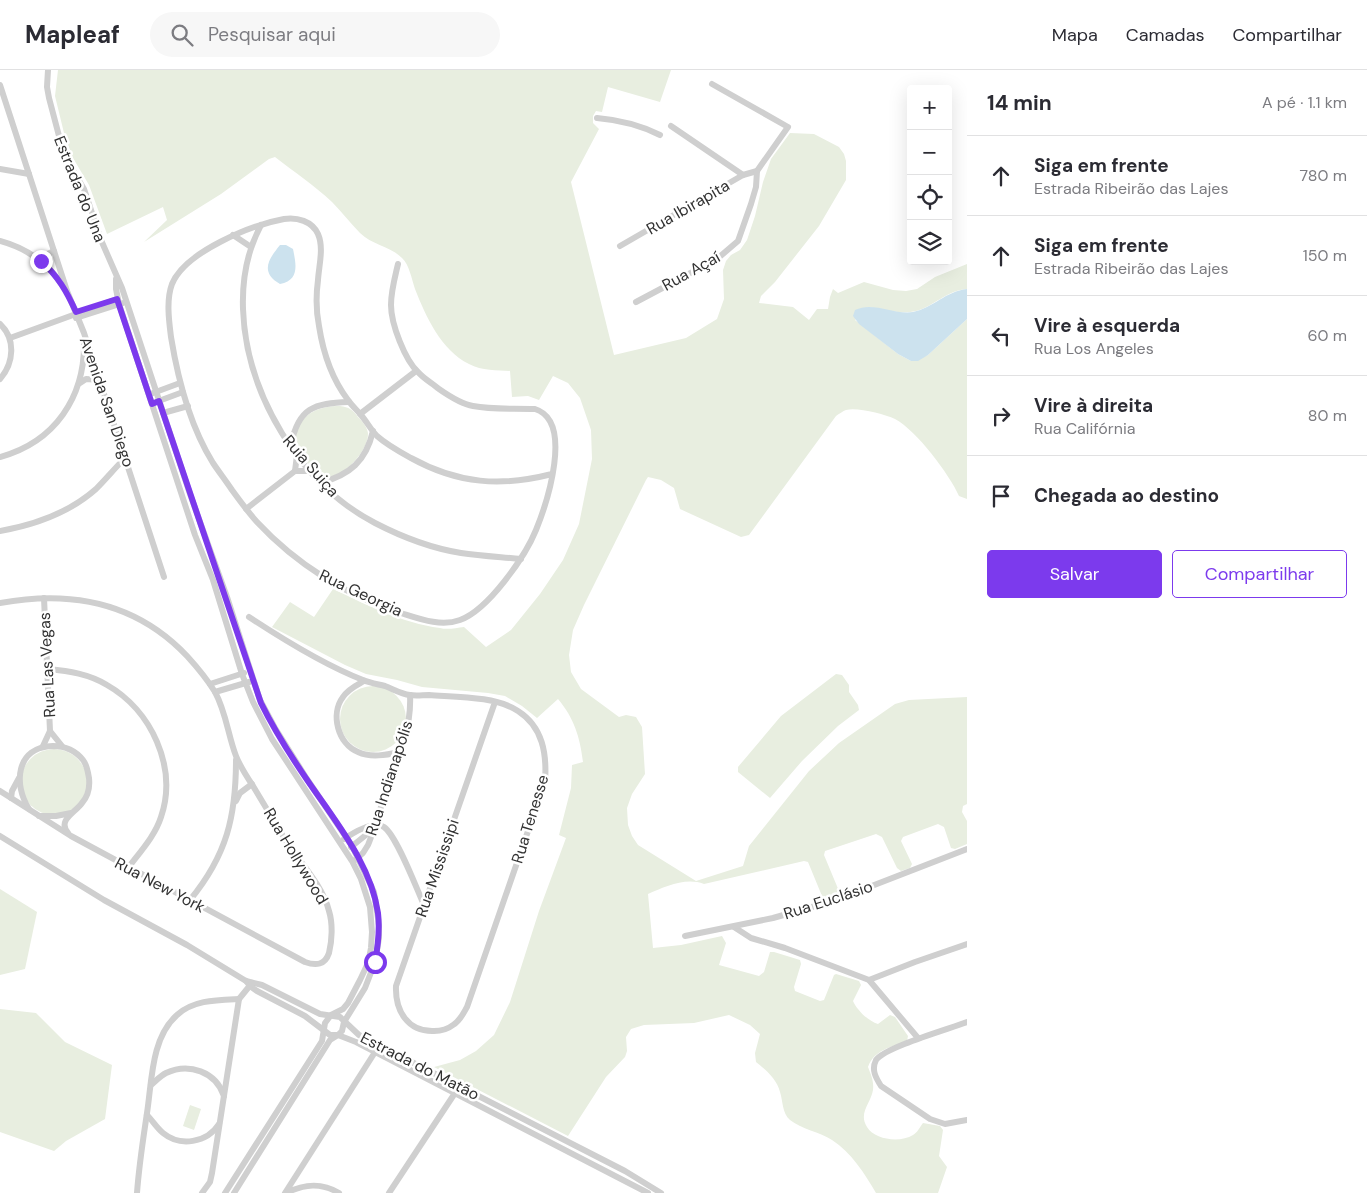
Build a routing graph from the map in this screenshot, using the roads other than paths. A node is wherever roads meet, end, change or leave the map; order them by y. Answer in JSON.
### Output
{"nodes":[{"id":1,"x":48,"y":70,"type":"edge"},
{"id":2,"x":712,"y":84,"type":"dead end"},
{"id":3,"x":0,"y":85,"type":"edge"},
{"id":4,"x":597,"y":118,"type":"dead end"},
{"id":5,"x":671,"y":126,"type":"dead end"},
{"id":6,"x":660,"y":135,"type":"dead end"},
{"id":7,"x":0,"y":169,"type":"edge"},
{"id":8,"x":757,"y":171,"type":"junction"},
{"id":9,"x":30,"y":174,"type":"junction"},
{"id":10,"x":743,"y":176,"type":"junction"},
{"id":11,"x":261,"y":225,"type":"junction"},
{"id":12,"x":233,"y":235,"type":"junction"},
{"id":13,"x":0,"y":241,"type":"edge"},
{"id":14,"x":620,"y":246,"type":"dead end"},
{"id":15,"x":250,"y":248,"type":"junction"},
{"id":16,"x":54,"y":251,"type":"junction"},
{"id":17,"x":37,"y":259,"type":"junction"},
{"id":18,"x":398,"y":264,"type":"dead end"},
{"id":19,"x":67,"y":291,"type":"junction"},
{"id":20,"x":121,"y":302,"type":"junction"},
{"id":21,"x":636,"y":302,"type":"dead end"},
{"id":22,"x":77,"y":316,"type":"junction"},
{"id":23,"x":0,"y":324,"type":"edge"},
{"id":24,"x":84,"y":333,"type":"junction"},
{"id":25,"x":10,"y":338,"type":"junction"},
{"id":26,"x":416,"y":371,"type":"junction"},
{"id":27,"x":0,"y":379,"type":"edge"},
{"id":28,"x":100,"y":380,"type":"junction"},
{"id":29,"x":80,"y":382,"type":"junction"},
{"id":30,"x":180,"y":383,"type":"junction"},
{"id":31,"x":156,"y":392,"type":"junction"},
{"id":32,"x":183,"y":392,"type":"junction"},
{"id":33,"x":149,"y":395,"type":"junction"},
{"id":34,"x":159,"y":401,"type":"junction"},
{"id":35,"x":349,"y":402,"type":"junction"},
{"id":36,"x":152,"y":404,"type":"junction"},
{"id":37,"x":188,"y":406,"type":"junction"},
{"id":38,"x":360,"y":414,"type":"junction"},
{"id":39,"x":162,"y":418,"type":"junction"},
{"id":40,"x":294,"y":428,"type":"junction"},
{"id":41,"x":280,"y":430,"type":"junction"},
{"id":42,"x":373,"y":431,"type":"junction"},
{"id":43,"x":290,"y":445,"type":"junction"},
{"id":44,"x":297,"y":454,"type":"junction"},
{"id":45,"x":0,"y":457,"type":"edge"},
{"id":46,"x":125,"y":458,"type":"junction"},
{"id":47,"x":295,"y":471,"type":"junction"},
{"id":48,"x":311,"y":471,"type":"junction"},
{"id":49,"x":552,"y":474,"type":"junction"},
{"id":50,"x":320,"y":483,"type":"junction"},
{"id":51,"x":246,"y":509,"type":"junction"},
{"id":52,"x":0,"y":531,"type":"edge"},
{"id":53,"x":521,"y":559,"type":"junction"},
{"id":54,"x":164,"y":577,"type":"dead end"},
{"id":55,"x":44,"y":598,"type":"junction"},
{"id":56,"x":0,"y":603,"type":"edge"},
{"id":57,"x":249,"y":617,"type":"dead end"},
{"id":58,"x":48,"y":670,"type":"junction"},
{"id":59,"x":250,"y":671,"type":"junction"},
{"id":60,"x":242,"y":674,"type":"junction"},
{"id":61,"x":253,"y":680,"type":"junction"},
{"id":62,"x":364,"y":681,"type":"junction"},
{"id":63,"x":246,"y":683,"type":"junction"},
{"id":64,"x":210,"y":684,"type":"junction"},
{"id":65,"x":215,"y":692,"type":"junction"},
{"id":66,"x":410,"y":695,"type":"junction"},
{"id":67,"x":495,"y":702,"type":"junction"},
{"id":68,"x":50,"y":731,"type":"junction"},
{"id":69,"x":44,"y":746,"type":"junction"},
{"id":70,"x":62,"y":746,"type":"junction"},
{"id":71,"x":400,"y":752,"type":"junction"},
{"id":72,"x":236,"y":757,"type":"junction"},
{"id":73,"x":19,"y":778,"type":"junction"},
{"id":74,"x":252,"y":784,"type":"junction"},
{"id":75,"x":0,"y":791,"type":"edge"},
{"id":76,"x":11,"y":798,"type":"junction"},
{"id":77,"x":234,"y":804,"type":"junction"},
{"id":78,"x":30,"y":812,"type":"junction"},
{"id":79,"x":72,"y":812,"type":"junction"},
{"id":80,"x":37,"y":815,"type":"junction"},
{"id":81,"x":374,"y":828,"type":"junction"},
{"id":82,"x":0,"y":836,"type":"edge"},
{"id":83,"x":71,"y":836,"type":"junction"},
{"id":84,"x":347,"y":838,"type":"junction"},
{"id":85,"x":340,"y":842,"type":"junction"},
{"id":86,"x":352,"y":846,"type":"junction"},
{"id":87,"x":967,"y":849,"type":"edge"},
{"id":88,"x":346,"y":851,"type":"junction"},
{"id":89,"x":359,"y":858,"type":"junction"},
{"id":90,"x":352,"y":861,"type":"junction"},
{"id":91,"x":128,"y":868,"type":"junction"},
{"id":92,"x":190,"y":900,"type":"junction"},
{"id":93,"x":424,"y":905,"type":"junction"},
{"id":94,"x":734,"y":927,"type":"junction"},
{"id":95,"x":685,"y":936,"type":"dead end"},
{"id":96,"x":967,"y":944,"type":"edge"},
{"id":97,"x":325,"y":961,"type":"joint"},
{"id":98,"x":868,"y":980,"type":"junction"},
{"id":99,"x":249,"y":983,"type":"junction"},
{"id":100,"x":239,"y":999,"type":"junction"},
{"id":101,"x":331,"y":1015,"type":"junction"},
{"id":102,"x":344,"y":1022,"type":"junction"},
{"id":103,"x":967,"y":1022,"type":"edge"},
{"id":104,"x":417,"y":1029,"type":"joint"},
{"id":105,"x":325,"y":1030,"type":"junction"},
{"id":106,"x":338,"y":1035,"type":"junction"},
{"id":107,"x":918,"y":1038,"type":"junction"},
{"id":108,"x":380,"y":1045,"type":"junction"},
{"id":109,"x":375,"y":1052,"type":"junction"},
{"id":110,"x":151,"y":1085,"type":"junction"},
{"id":111,"x":458,"y":1087,"type":"junction"},
{"id":112,"x":454,"y":1093,"type":"junction"},
{"id":113,"x":225,"y":1097,"type":"junction"},
{"id":114,"x":147,"y":1115,"type":"junction"},
{"id":115,"x":967,"y":1120,"type":"edge"},
{"id":116,"x":221,"y":1121,"type":"junction"},
{"id":117,"x":137,"y":1193,"type":"edge"},
{"id":118,"x":202,"y":1193,"type":"edge"},
{"id":119,"x":226,"y":1193,"type":"edge"},
{"id":120,"x":234,"y":1193,"type":"edge"},
{"id":121,"x":285,"y":1193,"type":"edge"},
{"id":122,"x":338,"y":1193,"type":"edge"},
{"id":123,"x":389,"y":1193,"type":"edge"},
{"id":124,"x":648,"y":1193,"type":"edge"},
{"id":125,"x":661,"y":1193,"type":"edge"}],
"edges":[{"from":1,"to":20,"type":"street","name":"Estrada do Una"},
{"from":2,"to":8,"type":"street","name":"Rua Açaí"},
{"from":3,"to":9,"type":"street","name":"Avenida San Diego"},
{"from":4,"to":6,"type":"street"},
{"from":5,"to":10,"type":"street"},
{"from":7,"to":9,"type":"street"},
{"from":8,"to":10,"type":"street","name":"Rua Ibirapita"},
{"from":8,"to":21,"type":"street","name":"Rua Açaí"},
{"from":9,"to":16,"type":"street","name":"Avenida San Diego"},
{"from":10,"to":14,"type":"street","name":"Rua Ibirapita"},
{"from":11,"to":12,"type":"street","name":"Rua Georgia"},
{"from":11,"to":15,"type":"street","name":"Ruia Suiça"},
{"from":11,"to":35,"type":"street","name":"Rua Georgia"},
{"from":12,"to":15,"type":"street"},
{"from":12,"to":30,"type":"street","name":"Rua Georgia"},
{"from":13,"to":17,"type":"street"},
{"from":15,"to":41,"type":"street","name":"Ruia Suiça"},
{"from":16,"to":17,"type":"street"},
{"from":16,"to":19,"type":"street","name":"Avenida San Diego"},
{"from":17,"to":19,"type":"street"},
{"from":18,"to":26,"type":"street","name":"Rua Georgia"},
{"from":19,"to":22,"type":"street","name":"Avenida San Diego"},
{"from":20,"to":22,"type":"street"},
{"from":20,"to":31,"type":"street"},
{"from":20,"to":33,"type":"street"},
{"from":22,"to":24,"type":"street","name":"Avenida San Diego"},
{"from":22,"to":25,"type":"street"},
{"from":23,"to":25,"type":"street"},
{"from":24,"to":28,"type":"street","name":"Avenida San Diego"},
{"from":24,"to":29,"type":"street"},
{"from":25,"to":27,"type":"street"},
{"from":26,"to":38,"type":"street"},
{"from":26,"to":49,"type":"street","name":"Rua Georgia"},
{"from":28,"to":29,"type":"street"},
{"from":28,"to":46,"type":"street","name":"Avenida San Diego"},
{"from":29,"to":45,"type":"street"},
{"from":30,"to":31,"type":"street"},
{"from":30,"to":32,"type":"street","name":"Rua Georgia"},
{"from":31,"to":33,"type":"street"},
{"from":31,"to":34,"type":"street"},
{"from":32,"to":34,"type":"street"},
{"from":32,"to":37,"type":"street","name":"Rua Georgia"},
{"from":33,"to":36,"type":"street"},
{"from":34,"to":36,"type":"street"},
{"from":34,"to":39,"type":"street"},
{"from":35,"to":38,"type":"street"},
{"from":35,"to":40,"type":"street"},
{"from":36,"to":39,"type":"street"},
{"from":37,"to":39,"type":"street"},
{"from":37,"to":51,"type":"street","name":"Rua Georgia"},
{"from":38,"to":42,"type":"street"},
{"from":39,"to":59,"type":"street"},
{"from":39,"to":60,"type":"street"},
{"from":40,"to":41,"type":"street"},
{"from":40,"to":43,"type":"street"},
{"from":41,"to":43,"type":"street","name":"Ruia Suiça"},
{"from":42,"to":49,"type":"street"},
{"from":42,"to":50,"type":"street"},
{"from":43,"to":44,"type":"street","name":"Ruia Suiça"},
{"from":44,"to":47,"type":"street"},
{"from":44,"to":48,"type":"street","name":"Ruia Suiça"},
{"from":46,"to":52,"type":"street"},
{"from":46,"to":54,"type":"street","name":"Avenida San Diego"},
{"from":47,"to":48,"type":"street"},
{"from":47,"to":51,"type":"street"},
{"from":48,"to":50,"type":"street","name":"Ruia Suiça"},
{"from":49,"to":53,"type":"street","name":"Rua Georgia"},
{"from":50,"to":53,"type":"street","name":"Ruia Suiça"},
{"from":51,"to":53,"type":"street","name":"Rua Georgia"},
{"from":55,"to":56,"type":"street","name":"Rua Hollywood"},
{"from":55,"to":58,"type":"street","name":"Rua Las Vegas"},
{"from":55,"to":64,"type":"street","name":"Rua Hollywood"},
{"from":57,"to":62,"type":"street","name":"Rua Tenesse"},
{"from":58,"to":68,"type":"street","name":"Rua Las Vegas"},
{"from":58,"to":91,"type":"street"},
{"from":59,"to":60,"type":"street"},
{"from":59,"to":61,"type":"street"},
{"from":60,"to":63,"type":"street"},
{"from":60,"to":64,"type":"street"},
{"from":61,"to":63,"type":"street"},
{"from":61,"to":84,"type":"street"},
{"from":62,"to":66,"type":"street","name":"Rua Tenesse"},
{"from":62,"to":71,"type":"street"},
{"from":63,"to":65,"type":"street"},
{"from":63,"to":85,"type":"street"},
{"from":64,"to":65,"type":"street","name":"Rua Hollywood"},
{"from":65,"to":72,"type":"street","name":"Rua Hollywood"},
{"from":66,"to":67,"type":"street","name":"Rua Tenesse"},
{"from":66,"to":71,"type":"street","name":"Rua Indianapólis"},
{"from":67,"to":93,"type":"street","name":"Rua Mississipi"},
{"from":67,"to":104,"type":"street","name":"Rua Tenesse"},
{"from":68,"to":69,"type":"street","name":"Rua Las Vegas"},
{"from":68,"to":70,"type":"street","name":"Rua Las Vegas"},
{"from":69,"to":70,"type":"street"},
{"from":69,"to":73,"type":"street"},
{"from":70,"to":79,"type":"street"},
{"from":71,"to":81,"type":"street","name":"Rua Indianapólis"},
{"from":72,"to":74,"type":"street","name":"Rua Hollywood"},
{"from":72,"to":77,"type":"street","name":"Rua Hollywood"},
{"from":73,"to":76,"type":"street"},
{"from":73,"to":78,"type":"street"},
{"from":74,"to":77,"type":"street"},
{"from":74,"to":97,"type":"street","name":"Rua Hollywood"},
{"from":75,"to":76,"type":"street","name":"Rua New York"},
{"from":76,"to":78,"type":"street","name":"Rua New York"},
{"from":77,"to":92,"type":"street","name":"Rua Hollywood"},
{"from":78,"to":80,"type":"street","name":"Rua New York"},
{"from":79,"to":80,"type":"street"},
{"from":79,"to":83,"type":"street"},
{"from":80,"to":83,"type":"street","name":"Rua New York"},
{"from":81,"to":84,"type":"street"},
{"from":81,"to":86,"type":"street"},
{"from":81,"to":89,"type":"street","name":"Rua Indianapólis"},
{"from":81,"to":93,"type":"street"},
{"from":82,"to":99,"type":"street","name":"Estrada do Matão"},
{"from":83,"to":91,"type":"street","name":"Rua New York"},
{"from":84,"to":85,"type":"street"},
{"from":84,"to":86,"type":"street"},
{"from":85,"to":88,"type":"street"},
{"from":86,"to":88,"type":"street"},
{"from":86,"to":89,"type":"street"},
{"from":87,"to":94,"type":"street","name":"Rua Euclásio"},
{"from":88,"to":90,"type":"street"},
{"from":89,"to":90,"type":"street"},
{"from":89,"to":102,"type":"street"},
{"from":90,"to":101,"type":"street"},
{"from":91,"to":92,"type":"street","name":"Rua New York"},
{"from":92,"to":97,"type":"street","name":"Rua New York"},
{"from":93,"to":104,"type":"street","name":"Rua Mississipi"},
{"from":94,"to":95,"type":"street","name":"Rua Euclásio"},
{"from":94,"to":98,"type":"street"},
{"from":96,"to":98,"type":"street"},
{"from":98,"to":107,"type":"street"},
{"from":99,"to":100,"type":"street"},
{"from":99,"to":101,"type":"street","name":"Estrada do Matão"},
{"from":99,"to":105,"type":"street"},
{"from":100,"to":110,"type":"street"},
{"from":100,"to":113,"type":"street"},
{"from":101,"to":102,"type":"street","name":"Estrada do Matão"},
{"from":101,"to":105,"type":"street"},
{"from":102,"to":106,"type":"street"},
{"from":102,"to":108,"type":"street","name":"Estrada do Matão"},
{"from":103,"to":107,"type":"street"},
{"from":105,"to":106,"type":"street"},
{"from":105,"to":119,"type":"street"},
{"from":106,"to":109,"type":"street","name":"Estrada do Matão"},
{"from":106,"to":120,"type":"street"},
{"from":107,"to":115,"type":"street"},
{"from":108,"to":109,"type":"street"},
{"from":108,"to":111,"type":"street","name":"Estrada do Matão"},
{"from":109,"to":112,"type":"street","name":"Estrada do Matão"},
{"from":109,"to":121,"type":"street"},
{"from":110,"to":113,"type":"street"},
{"from":110,"to":114,"type":"street"},
{"from":111,"to":112,"type":"street"},
{"from":111,"to":125,"type":"street","name":"Estrada do Matão"},
{"from":112,"to":123,"type":"street"},
{"from":112,"to":124,"type":"street","name":"Estrada do Matão"},
{"from":113,"to":116,"type":"street"},
{"from":114,"to":116,"type":"street"},
{"from":114,"to":117,"type":"street"},
{"from":116,"to":118,"type":"street"},
{"from":121,"to":122,"type":"street"}]}
